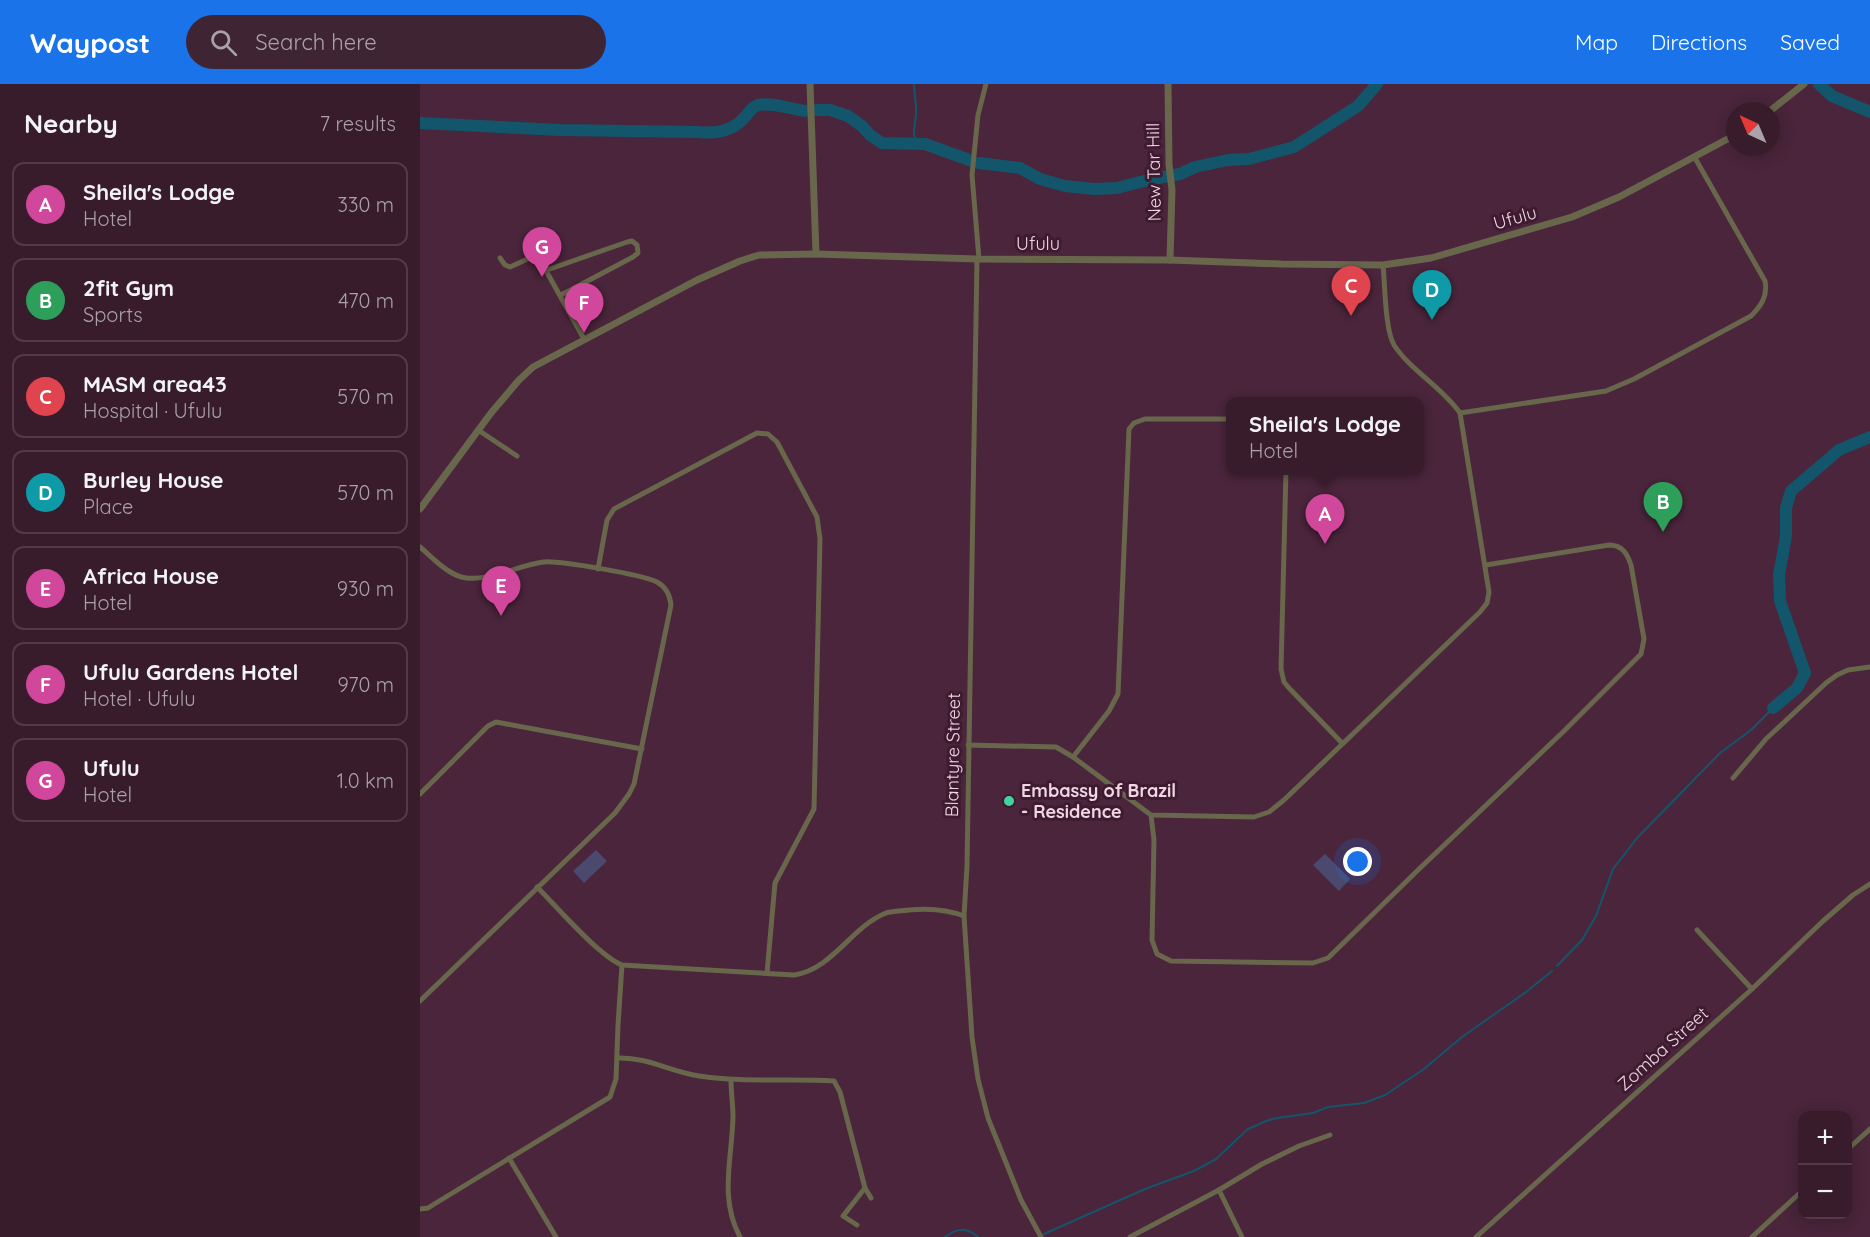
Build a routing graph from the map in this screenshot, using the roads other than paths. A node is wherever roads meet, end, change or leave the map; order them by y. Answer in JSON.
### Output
{"nodes":[{"id":1,"x":810,"y":84,"type":"edge"},
{"id":2,"x":986,"y":84,"type":"edge"},
{"id":3,"x":1168,"y":84,"type":"edge"},
{"id":4,"x":1804,"y":84,"type":"edge"},
{"id":5,"x":1780,"y":103,"type":"edge"},
{"id":6,"x":1726,"y":140,"type":"edge"},
{"id":7,"x":1695,"y":158,"type":"junction"},
{"id":8,"x":816,"y":254,"type":"junction"},
{"id":9,"x":500,"y":258,"type":"dead end"},
{"id":10,"x":978,"y":259,"type":"junction"},
{"id":11,"x":1170,"y":260,"type":"junction"},
{"id":12,"x":1383,"y":265,"type":"junction"},
{"id":13,"x":547,"y":270,"type":"junction"},
{"id":14,"x":561,"y":295,"type":"junction"},
{"id":15,"x":584,"y":339,"type":"junction"},
{"id":16,"x":1460,"y":413,"type":"junction"},
{"id":17,"x":1226,"y":419,"type":"edge"},
{"id":18,"x":478,"y":430,"type":"junction"},
{"id":19,"x":517,"y":456,"type":"dead end"},
{"id":20,"x":1286,"y":475,"type":"edge"},
{"id":21,"x":420,"y":509,"type":"edge"},
{"id":22,"x":420,"y":547,"type":"edge"},
{"id":23,"x":1486,"y":565,"type":"junction"},
{"id":24,"x":598,"y":569,"type":"junction"},
{"id":25,"x":1870,"y":667,"type":"edge"},
{"id":26,"x":1342,"y":743,"type":"junction"},
{"id":27,"x":968,"y":745,"type":"junction"},
{"id":28,"x":642,"y":750,"type":"junction"},
{"id":29,"x":1073,"y":757,"type":"junction"},
{"id":30,"x":1733,"y":778,"type":"dead end"},
{"id":31,"x":420,"y":794,"type":"edge"},
{"id":32,"x":1151,"y":815,"type":"junction"},
{"id":33,"x":1870,"y":884,"type":"edge"},
{"id":34,"x":537,"y":887,"type":"junction"},
{"id":35,"x":964,"y":916,"type":"junction"},
{"id":36,"x":1697,"y":930,"type":"dead end"},
{"id":37,"x":622,"y":965,"type":"junction"},
{"id":38,"x":767,"y":973,"type":"junction"},
{"id":39,"x":1752,"y":989,"type":"junction"},
{"id":40,"x":420,"y":1001,"type":"edge"},
{"id":41,"x":618,"y":1058,"type":"junction"},
{"id":42,"x":731,"y":1080,"type":"junction"},
{"id":43,"x":1870,"y":1129,"type":"edge"},
{"id":44,"x":1330,"y":1135,"type":"dead end"},
{"id":45,"x":1852,"y":1145,"type":"edge"},
{"id":46,"x":509,"y":1158,"type":"junction"},
{"id":47,"x":865,"y":1188,"type":"junction"},
{"id":48,"x":1219,"y":1190,"type":"junction"},
{"id":49,"x":1798,"y":1196,"type":"edge"},
{"id":50,"x":871,"y":1198,"type":"dead end"},
{"id":51,"x":420,"y":1209,"type":"edge"},
{"id":52,"x":843,"y":1216,"type":"junction"},
{"id":53,"x":838,"y":1222,"type":"dead end"},
{"id":54,"x":857,"y":1225,"type":"dead end"},
{"id":55,"x":556,"y":1237,"type":"edge"},
{"id":56,"x":740,"y":1237,"type":"edge"},
{"id":57,"x":1041,"y":1237,"type":"edge"},
{"id":58,"x":1130,"y":1237,"type":"edge"},
{"id":59,"x":1242,"y":1237,"type":"edge"},
{"id":60,"x":1476,"y":1237,"type":"edge"},
{"id":61,"x":1752,"y":1237,"type":"edge"}],
"edges":[{"from":1,"to":8,"type":"street"},
{"from":2,"to":10,"type":"street","name":"Blantyre Street"},
{"from":3,"to":11,"type":"street","name":"New Tar Hill"},
{"from":4,"to":5,"type":"street"},
{"from":6,"to":7,"type":"street","name":"Ufulu"},
{"from":7,"to":12,"type":"street","name":"Ufulu"},
{"from":7,"to":16,"type":"street"},
{"from":8,"to":10,"type":"street","name":"Ufulu"},
{"from":8,"to":15,"type":"street","name":"Ufulu"},
{"from":9,"to":13,"type":"street"},
{"from":10,"to":11,"type":"street","name":"Ufulu"},
{"from":10,"to":27,"type":"street","name":"Blantyre Street"},
{"from":11,"to":12,"type":"street","name":"Ufulu"},
{"from":12,"to":16,"type":"street"},
{"from":13,"to":14,"type":"street"},
{"from":13,"to":14,"type":"street"},
{"from":14,"to":15,"type":"street"},
{"from":15,"to":18,"type":"street","name":"Ufulu"},
{"from":16,"to":23,"type":"street"},
{"from":17,"to":29,"type":"street"},
{"from":18,"to":19,"type":"street"},
{"from":18,"to":21,"type":"street","name":"Ufulu"},
{"from":20,"to":26,"type":"street"},
{"from":22,"to":24,"type":"street"},
{"from":23,"to":26,"type":"street"},
{"from":23,"to":32,"type":"street"},
{"from":24,"to":28,"type":"street"},
{"from":24,"to":38,"type":"street"},
{"from":25,"to":30,"type":"street"},
{"from":26,"to":32,"type":"street"},
{"from":27,"to":29,"type":"street"},
{"from":27,"to":35,"type":"street","name":"Blantyre Street"},
{"from":28,"to":31,"type":"street"},
{"from":28,"to":34,"type":"street"},
{"from":29,"to":32,"type":"street"},
{"from":33,"to":39,"type":"street","name":"Zomba Street"},
{"from":34,"to":37,"type":"street"},
{"from":34,"to":40,"type":"street"},
{"from":35,"to":38,"type":"street"},
{"from":35,"to":57,"type":"street","name":"Blantyre Street"},
{"from":36,"to":39,"type":"street"},
{"from":37,"to":38,"type":"street"},
{"from":37,"to":41,"type":"street"},
{"from":39,"to":60,"type":"street","name":"Zomba Street"},
{"from":41,"to":42,"type":"street"},
{"from":41,"to":46,"type":"street"},
{"from":42,"to":47,"type":"street"},
{"from":42,"to":56,"type":"street"},
{"from":43,"to":45,"type":"street"},
{"from":44,"to":48,"type":"street"},
{"from":46,"to":51,"type":"street"},
{"from":46,"to":55,"type":"street"},
{"from":47,"to":50,"type":"street"},
{"from":47,"to":52,"type":"street"},
{"from":48,"to":58,"type":"street"},
{"from":48,"to":59,"type":"street"},
{"from":49,"to":61,"type":"street"},
{"from":52,"to":53,"type":"street"},
{"from":52,"to":54,"type":"street"}]}
